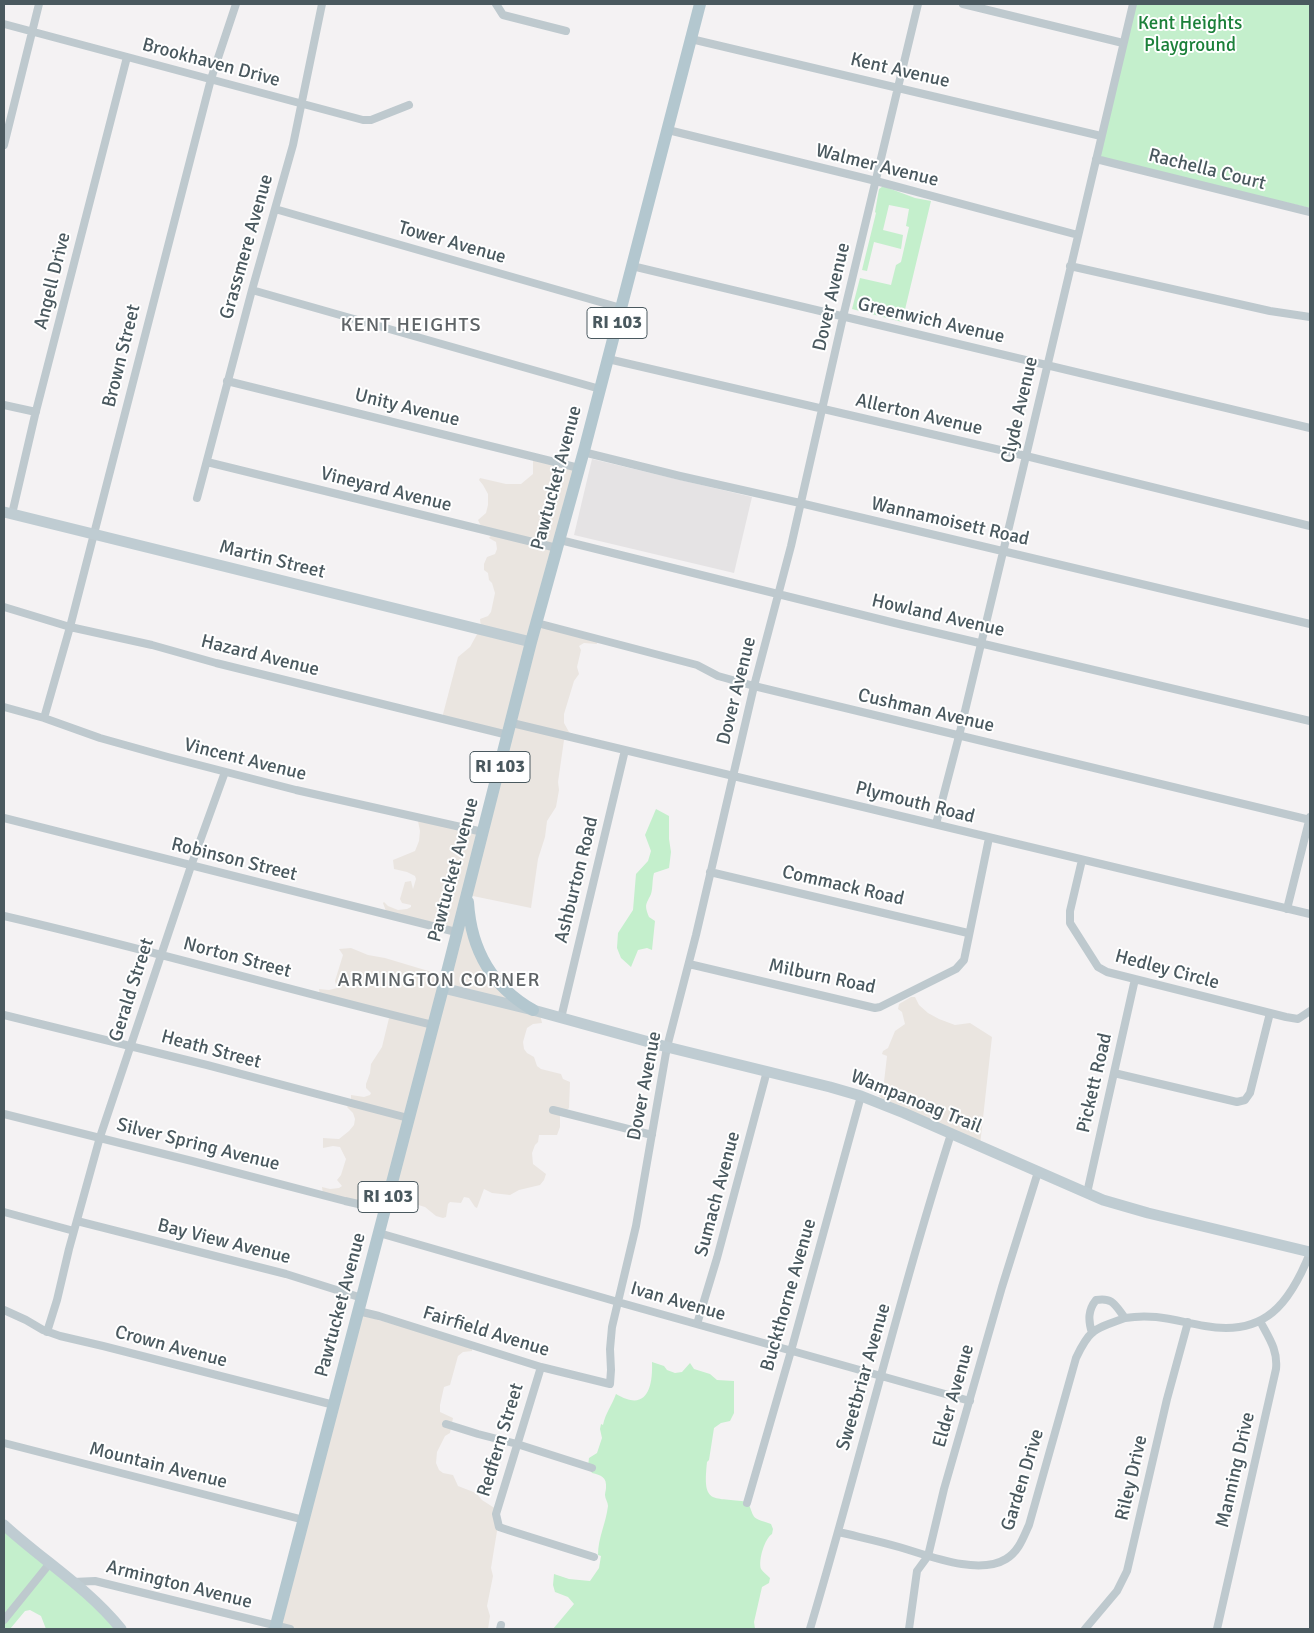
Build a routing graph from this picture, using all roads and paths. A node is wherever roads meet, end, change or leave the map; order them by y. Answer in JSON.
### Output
{"nodes":[{"id":1,"x":39,"y":4,"type":"edge"},
{"id":2,"x":236,"y":4,"type":"edge"},
{"id":3,"x":322,"y":4,"type":"edge"},
{"id":4,"x":496,"y":4,"type":"edge"},
{"id":5,"x":700,"y":4,"type":"edge"},
{"id":6,"x":918,"y":4,"type":"edge"},
{"id":7,"x":963,"y":4,"type":"edge"},
{"id":8,"x":1133,"y":4,"type":"edge"},
{"id":9,"x":4,"y":24,"type":"edge"},
{"id":10,"x":566,"y":31,"type":"dead end"},
{"id":11,"x":32,"y":32,"type":"junction"},
{"id":12,"x":691,"y":39,"type":"junction"},
{"id":13,"x":1124,"y":43,"type":"junction"},
{"id":14,"x":126,"y":57,"type":"junction"},
{"id":15,"x":210,"y":79,"type":"junction"},
{"id":16,"x":899,"y":88,"type":"junction"},
{"id":17,"x":302,"y":103,"type":"junction"},
{"id":18,"x":409,"y":104,"type":"dead end"},
{"id":19,"x":668,"y":130,"type":"junction"},
{"id":20,"x":1102,"y":136,"type":"junction"},
{"id":21,"x":4,"y":145,"type":"edge"},
{"id":22,"x":1096,"y":159,"type":"junction"},
{"id":23,"x":876,"y":181,"type":"junction"},
{"id":24,"x":275,"y":209,"type":"junction"},
{"id":25,"x":1310,"y":212,"type":"edge"},
{"id":26,"x":1078,"y":235,"type":"junction"},
{"id":27,"x":632,"y":266,"type":"junction"},
{"id":28,"x":1070,"y":266,"type":"junction"},
{"id":29,"x":252,"y":290,"type":"junction"},
{"id":30,"x":621,"y":308,"type":"junction"},
{"id":31,"x":843,"y":317,"type":"junction"},
{"id":32,"x":1310,"y":317,"type":"edge"},
{"id":33,"x":608,"y":359,"type":"junction"},
{"id":34,"x":1047,"y":364,"type":"junction"},
{"id":35,"x":227,"y":381,"type":"junction"},
{"id":36,"x":600,"y":389,"type":"junction"},
{"id":37,"x":4,"y":405,"type":"edge"},
{"id":38,"x":823,"y":409,"type":"junction"},
{"id":39,"x":36,"y":412,"type":"junction"},
{"id":40,"x":1310,"y":428,"type":"edge"},
{"id":41,"x":583,"y":452,"type":"junction"},
{"id":42,"x":1026,"y":456,"type":"junction"},
{"id":43,"x":206,"y":462,"type":"junction"},
{"id":44,"x":579,"y":468,"type":"junction"},
{"id":45,"x":197,"y":498,"type":"dead end"},
{"id":46,"x":800,"y":503,"type":"junction"},
{"id":47,"x":8,"y":513,"type":"edge"},
{"id":48,"x":1310,"y":526,"type":"edge"},
{"id":49,"x":92,"y":534,"type":"junction"},
{"id":50,"x":559,"y":544,"type":"junction"},
{"id":51,"x":1003,"y":550,"type":"junction"},
{"id":52,"x":778,"y":594,"type":"junction"},
{"id":53,"x":4,"y":606,"type":"edge"},
{"id":54,"x":537,"y":622,"type":"junction"},
{"id":55,"x":1310,"y":624,"type":"edge"},
{"id":56,"x":70,"y":627,"type":"junction"},
{"id":57,"x":531,"y":642,"type":"junction"},
{"id":58,"x":980,"y":643,"type":"junction"},
{"id":59,"x":754,"y":686,"type":"junction"},
{"id":60,"x":4,"y":707,"type":"edge"},
{"id":61,"x":44,"y":718,"type":"junction"},
{"id":62,"x":1310,"y":721,"type":"edge"},
{"id":63,"x":510,"y":729,"type":"junction"},
{"id":64,"x":959,"y":736,"type":"junction"},
{"id":65,"x":625,"y":750,"type":"junction"},
{"id":66,"x":225,"y":772,"type":"junction"},
{"id":67,"x":733,"y":776,"type":"junction"},
{"id":68,"x":4,"y":818,"type":"edge"},
{"id":69,"x":1310,"y":819,"type":"edge"},
{"id":70,"x":936,"y":824,"type":"junction"},
{"id":71,"x":483,"y":832,"type":"junction"},
{"id":72,"x":989,"y":838,"type":"junction"},
{"id":73,"x":1082,"y":860,"type":"junction"},
{"id":74,"x":191,"y":866,"type":"junction"},
{"id":75,"x":710,"y":872,"type":"junction"},
{"id":76,"x":467,"y":892,"type":"junction"},
{"id":77,"x":1287,"y":908,"type":"junction"},
{"id":78,"x":1310,"y":914,"type":"edge"},
{"id":79,"x":4,"y":916,"type":"edge"},
{"id":80,"x":456,"y":932,"type":"junction"},
{"id":81,"x":968,"y":932,"type":"junction"},
{"id":82,"x":161,"y":955,"type":"junction"},
{"id":83,"x":689,"y":964,"type":"junction"},
{"id":84,"x":1135,"y":979,"type":"junction"},
{"id":85,"x":443,"y":988,"type":"junction"},
{"id":86,"x":533,"y":1010,"type":"junction"},
{"id":87,"x":1310,"y":1011,"type":"edge"},
{"id":88,"x":1270,"y":1013,"type":"junction"},
{"id":89,"x":4,"y":1015,"type":"edge"},
{"id":90,"x":561,"y":1018,"type":"junction"},
{"id":91,"x":433,"y":1025,"type":"junction"},
{"id":92,"x":131,"y":1046,"type":"junction"},
{"id":93,"x":667,"y":1047,"type":"junction"},
{"id":94,"x":767,"y":1072,"type":"junction"},
{"id":95,"x":1114,"y":1073,"type":"junction"},
{"id":96,"x":861,"y":1096,"type":"junction"},
{"id":97,"x":553,"y":1110,"type":"dead end"},
{"id":98,"x":4,"y":1114,"type":"edge"},
{"id":99,"x":408,"y":1118,"type":"junction"},
{"id":100,"x":951,"y":1134,"type":"junction"},
{"id":101,"x":652,"y":1135,"type":"junction"},
{"id":102,"x":100,"y":1137,"type":"junction"},
{"id":103,"x":1038,"y":1172,"type":"junction"},
{"id":104,"x":1087,"y":1193,"type":"junction"},
{"id":105,"x":385,"y":1210,"type":"junction"},
{"id":106,"x":4,"y":1212,"type":"edge"},
{"id":107,"x":78,"y":1221,"type":"junction"},
{"id":108,"x":74,"y":1231,"type":"junction"},
{"id":109,"x":379,"y":1232,"type":"junction"},
{"id":110,"x":1310,"y":1253,"type":"edge"},
{"id":111,"x":362,"y":1298,"type":"junction"},
{"id":112,"x":618,"y":1302,"type":"junction"},
{"id":113,"x":4,"y":1310,"type":"edge"},
{"id":114,"x":358,"y":1311,"type":"junction"},
{"id":115,"x":1125,"y":1318,"type":"junction"},
{"id":116,"x":1260,"y":1321,"type":"junction"},
{"id":117,"x":1188,"y":1322,"type":"junction"},
{"id":118,"x":698,"y":1324,"type":"junction"},
{"id":119,"x":47,"y":1332,"type":"junction"},
{"id":120,"x":1092,"y":1332,"type":"junction"},
{"id":121,"x":791,"y":1351,"type":"junction"},
{"id":122,"x":541,"y":1367,"type":"junction"},
{"id":123,"x":881,"y":1376,"type":"junction"},
{"id":124,"x":606,"y":1384,"type":"joint"},
{"id":125,"x":970,"y":1401,"type":"junction"},
{"id":126,"x":334,"y":1405,"type":"junction"},
{"id":127,"x":446,"y":1424,"type":"dead end"},
{"id":128,"x":4,"y":1443,"type":"edge"},
{"id":129,"x":517,"y":1444,"type":"junction"},
{"id":130,"x":592,"y":1468,"type":"dead end"},
{"id":131,"x":746,"y":1503,"type":"dead end"},
{"id":132,"x":304,"y":1520,"type":"junction"},
{"id":133,"x":4,"y":1525,"type":"edge"},
{"id":134,"x":839,"y":1532,"type":"junction"},
{"id":135,"x":928,"y":1556,"type":"junction"},
{"id":136,"x":594,"y":1557,"type":"dead end"},
{"id":137,"x":50,"y":1563,"type":"junction"},
{"id":138,"x":73,"y":1582,"type":"junction"},
{"id":139,"x":4,"y":1620,"type":"edge"},
{"id":140,"x":276,"y":1627,"type":"edge"},
{"id":141,"x":121,"y":1629,"type":"edge"},
{"id":142,"x":290,"y":1629,"type":"edge"},
{"id":143,"x":810,"y":1629,"type":"edge"},
{"id":144,"x":908,"y":1629,"type":"edge"},
{"id":145,"x":1085,"y":1629,"type":"edge"},
{"id":146,"x":1217,"y":1629,"type":"edge"}],
"edges":[{"from":1,"to":11,"type":"street"},
{"from":2,"to":15,"type":"street","name":"Brown Street"},
{"from":3,"to":17,"type":"street","name":"Grassmere Avenue"},
{"from":4,"to":10,"type":"street"},
{"from":5,"to":12,"type":"main road","name":"Pawtucket Avenue","number":"RI 103"},
{"from":6,"to":16,"type":"street","name":"Dover Avenue"},
{"from":7,"to":13,"type":"street"},
{"from":8,"to":13,"type":"street","name":"Clyde Avenue"},
{"from":9,"to":11,"type":"street","name":"Brookhaven Drive"},
{"from":11,"to":14,"type":"street","name":"Brookhaven Drive"},
{"from":11,"to":21,"type":"street"},
{"from":12,"to":16,"type":"street","name":"Kent Avenue"},
{"from":12,"to":19,"type":"main road","name":"Pawtucket Avenue","number":"RI 103"},
{"from":13,"to":20,"type":"street","name":"Clyde Avenue"},
{"from":14,"to":15,"type":"street","name":"Brookhaven Drive"},
{"from":14,"to":39,"type":"street","name":"Angell Drive"},
{"from":15,"to":17,"type":"street","name":"Brookhaven Drive"},
{"from":15,"to":49,"type":"street","name":"Brown Street"},
{"from":16,"to":20,"type":"street","name":"Kent Avenue"},
{"from":16,"to":23,"type":"street","name":"Dover Avenue"},
{"from":17,"to":18,"type":"street","name":"Brookhaven Drive"},
{"from":17,"to":24,"type":"street","name":"Grassmere Avenue"},
{"from":19,"to":23,"type":"street","name":"Walmer Avenue"},
{"from":19,"to":27,"type":"main road","name":"Pawtucket Avenue","number":"RI 103"},
{"from":20,"to":22,"type":"street","name":"Clyde Avenue"},
{"from":22,"to":25,"type":"street","name":"Rachella Court"},
{"from":22,"to":26,"type":"street","name":"Clyde Avenue"},
{"from":23,"to":26,"type":"street","name":"Walmer Avenue"},
{"from":23,"to":31,"type":"street","name":"Dover Avenue"},
{"from":24,"to":29,"type":"street","name":"Grassmere Avenue"},
{"from":24,"to":30,"type":"street","name":"Tower Avenue"},
{"from":26,"to":28,"type":"street","name":"Clyde Avenue"},
{"from":27,"to":30,"type":"main road","name":"Pawtucket Avenue","number":"RI 103"},
{"from":27,"to":31,"type":"street","name":"Greenwich Avenue"},
{"from":28,"to":32,"type":"street"},
{"from":28,"to":34,"type":"street","name":"Clyde Avenue"},
{"from":29,"to":35,"type":"street","name":"Grassmere Avenue"},
{"from":29,"to":36,"type":"street"},
{"from":30,"to":33,"type":"main road","name":"Pawtucket Avenue","number":"RI 103"},
{"from":31,"to":34,"type":"street","name":"Greenwich Avenue"},
{"from":31,"to":38,"type":"street","name":"Dover Avenue"},
{"from":33,"to":36,"type":"main road","name":"Pawtucket Avenue","number":"RI 103"},
{"from":33,"to":38,"type":"street","name":"Allerton Avenue"},
{"from":34,"to":40,"type":"street","name":"Greenwich Avenue"},
{"from":34,"to":42,"type":"street","name":"Clyde Avenue"},
{"from":35,"to":43,"type":"street","name":"Grassmere Avenue"},
{"from":35,"to":44,"type":"street","name":"Unity Avenue"},
{"from":36,"to":41,"type":"main road","name":"Pawtucket Avenue","number":"RI 103"},
{"from":37,"to":39,"type":"street"},
{"from":38,"to":42,"type":"street","name":"Allerton Avenue"},
{"from":38,"to":46,"type":"street","name":"Dover Avenue"},
{"from":39,"to":47,"type":"street","name":"Angell Drive"},
{"from":41,"to":44,"type":"main road","name":"Pawtucket Avenue","number":"RI 103"},
{"from":41,"to":46,"type":"street","name":"Wannamoisett Road"},
{"from":42,"to":48,"type":"street","name":"Allerton Avenue"},
{"from":42,"to":51,"type":"street","name":"Clyde Avenue"},
{"from":43,"to":45,"type":"street","name":"Grassmere Avenue"},
{"from":43,"to":50,"type":"street","name":"Vineyard Avenue"},
{"from":44,"to":50,"type":"main road","name":"Pawtucket Avenue","number":"RI 103"},
{"from":46,"to":51,"type":"street","name":"Wannamoisett Road"},
{"from":46,"to":52,"type":"street","name":"Dover Avenue"},
{"from":47,"to":49,"type":"main road","name":"Martin Street"},
{"from":49,"to":56,"type":"street","name":"Brown Street"},
{"from":49,"to":57,"type":"main road","name":"Martin Street"},
{"from":50,"to":52,"type":"street","name":"Howland Avenue"},
{"from":50,"to":54,"type":"main road","name":"Pawtucket Avenue","number":"RI 103"},
{"from":51,"to":55,"type":"street","name":"Wannamoisett Road"},
{"from":51,"to":58,"type":"street","name":"Clyde Avenue"},
{"from":52,"to":58,"type":"street","name":"Howland Avenue"},
{"from":52,"to":59,"type":"street","name":"Dover Avenue"},
{"from":53,"to":56,"type":"street","name":"Hazard Avenue"},
{"from":54,"to":57,"type":"main road","name":"Pawtucket Avenue","number":"RI 103"},
{"from":54,"to":59,"type":"street","name":"Cushman Avenue"},
{"from":56,"to":61,"type":"street","name":"Brown Street"},
{"from":56,"to":63,"type":"street","name":"Hazard Avenue"},
{"from":57,"to":63,"type":"main road","name":"Pawtucket Avenue","number":"RI 103"},
{"from":58,"to":62,"type":"street","name":"Howland Avenue"},
{"from":58,"to":64,"type":"street","name":"Clyde Avenue"},
{"from":59,"to":64,"type":"street","name":"Cushman Avenue"},
{"from":59,"to":67,"type":"street","name":"Dover Avenue"},
{"from":60,"to":61,"type":"street","name":"Vincent Avenue"},
{"from":61,"to":66,"type":"street","name":"Vincent Avenue"},
{"from":63,"to":65,"type":"street","name":"Plymouth Road"},
{"from":63,"to":71,"type":"main road","name":"Pawtucket Avenue","number":"RI 103"},
{"from":64,"to":69,"type":"street","name":"Cushman Avenue"},
{"from":64,"to":70,"type":"street","name":"Clyde Avenue"},
{"from":65,"to":67,"type":"street","name":"Plymouth Road"},
{"from":65,"to":90,"type":"street","name":"Ashburton Road"},
{"from":66,"to":71,"type":"street","name":"Vincent Avenue"},
{"from":66,"to":74,"type":"street","name":"Gerald Street"},
{"from":67,"to":70,"type":"street","name":"Plymouth Road"},
{"from":67,"to":75,"type":"street","name":"Dover Avenue"},
{"from":68,"to":74,"type":"street","name":"Robinson Street"},
{"from":69,"to":77,"type":"street"},
{"from":70,"to":72,"type":"street","name":"Plymouth Road"},
{"from":71,"to":76,"type":"main road","name":"Pawtucket Avenue","number":"RI 103"},
{"from":72,"to":73,"type":"street","name":"Plymouth Road"},
{"from":72,"to":81,"type":"street","name":"Milburn Road"},
{"from":73,"to":77,"type":"street","name":"Plymouth Road"},
{"from":73,"to":84,"type":"street","name":"Hedley Circle"},
{"from":74,"to":80,"type":"street","name":"Robinson Street"},
{"from":74,"to":82,"type":"street","name":"Gerald Street"},
{"from":75,"to":81,"type":"street","name":"Commack Road"},
{"from":75,"to":83,"type":"street","name":"Dover Avenue"},
{"from":76,"to":80,"type":"main road","name":"Pawtucket Avenue","number":"RI 103"},
{"from":76,"to":86,"type":"main road"},
{"from":77,"to":78,"type":"street","name":"Plymouth Road"},
{"from":79,"to":82,"type":"street","name":"Norton Street"},
{"from":80,"to":85,"type":"main road","name":"Pawtucket Avenue","number":"RI 103"},
{"from":81,"to":83,"type":"street","name":"Milburn Road"},
{"from":82,"to":91,"type":"street","name":"Norton Street"},
{"from":82,"to":92,"type":"street","name":"Gerald Street"},
{"from":83,"to":93,"type":"street","name":"Dover Avenue"},
{"from":84,"to":88,"type":"street","name":"Hedley Circle"},
{"from":84,"to":95,"type":"street","name":"Pickett Road"},
{"from":85,"to":86,"type":"main road","name":"Wampanoag Trail"},
{"from":85,"to":91,"type":"main road","name":"Pawtucket Avenue","number":"RI 103"},
{"from":86,"to":90,"type":"main road","name":"Wampanoag Trail"},
{"from":87,"to":88,"type":"street","name":"Hedley Circle"},
{"from":88,"to":95,"type":"street"},
{"from":89,"to":92,"type":"street","name":"Heath Street"},
{"from":90,"to":93,"type":"main road","name":"Wampanoag Trail"},
{"from":91,"to":99,"type":"main road","name":"Pawtucket Avenue","number":"RI 103"},
{"from":92,"to":99,"type":"street","name":"Heath Street"},
{"from":92,"to":102,"type":"street","name":"Gerald Street"},
{"from":93,"to":94,"type":"main road","name":"Wampanoag Trail"},
{"from":93,"to":101,"type":"street","name":"Dover Avenue"},
{"from":94,"to":96,"type":"main road","name":"Wampanoag Trail"},
{"from":94,"to":118,"type":"street","name":"Sumach Avenue"},
{"from":95,"to":104,"type":"street","name":"Pickett Road"},
{"from":96,"to":100,"type":"main road","name":"Wampanoag Trail"},
{"from":96,"to":121,"type":"street","name":"Buckthorne Avenue"},
{"from":97,"to":101,"type":"street"},
{"from":98,"to":102,"type":"street","name":"Silver Spring Avenue"},
{"from":99,"to":105,"type":"main road","name":"Pawtucket Avenue","number":"RI 103"},
{"from":100,"to":103,"type":"main road","name":"Wampanoag Trail"},
{"from":100,"to":123,"type":"street","name":"Sweetbriar Avenue"},
{"from":101,"to":112,"type":"street","name":"Dover Avenue"},
{"from":102,"to":105,"type":"street","name":"Silver Spring Avenue"},
{"from":102,"to":107,"type":"street","name":"Gerald Street"},
{"from":103,"to":104,"type":"main road","name":"Wampanoag Trail"},
{"from":103,"to":125,"type":"street","name":"Elder Avenue"},
{"from":104,"to":110,"type":"main road","name":"Wampanoag Trail"},
{"from":105,"to":109,"type":"main road","name":"Pawtucket Avenue","number":"RI 103"},
{"from":106,"to":108,"type":"street"},
{"from":107,"to":108,"type":"street","name":"Gerald Street"},
{"from":107,"to":111,"type":"street","name":"Bay View Avenue"},
{"from":108,"to":119,"type":"street"},
{"from":109,"to":111,"type":"main road","name":"Pawtucket Avenue","number":"RI 103"},
{"from":109,"to":112,"type":"street","name":"Ivan Avenue"},
{"from":110,"to":116,"type":"street"},
{"from":111,"to":114,"type":"main road","name":"Pawtucket Avenue","number":"RI 103"},
{"from":112,"to":118,"type":"street","name":"Ivan Avenue"},
{"from":112,"to":124,"type":"street","name":"Dover Avenue"},
{"from":113,"to":119,"type":"street","name":"Crown Avenue"},
{"from":114,"to":122,"type":"street","name":"Fairfield Avenue"},
{"from":114,"to":126,"type":"main road","name":"Pawtucket Avenue","number":"RI 103"},
{"from":115,"to":117,"type":"street"},
{"from":115,"to":120,"type":"street"},
{"from":115,"to":120,"type":"street"},
{"from":116,"to":117,"type":"street"},
{"from":116,"to":146,"type":"street","name":"Manning Drive"},
{"from":117,"to":145,"type":"street","name":"Riley Drive"},
{"from":118,"to":121,"type":"street","name":"Ivan Avenue"},
{"from":119,"to":126,"type":"street","name":"Crown Avenue"},
{"from":120,"to":135,"type":"street","name":"Garden Drive"},
{"from":121,"to":123,"type":"street","name":"Ivan Avenue"},
{"from":121,"to":131,"type":"street","name":"Buckthorne Avenue"},
{"from":122,"to":124,"type":"street","name":"Fairfield Avenue"},
{"from":122,"to":129,"type":"street","name":"Redfern Street"},
{"from":123,"to":125,"type":"street","name":"Ivan Avenue"},
{"from":123,"to":134,"type":"street","name":"Sweetbriar Avenue"},
{"from":125,"to":135,"type":"street","name":"Elder Avenue"},
{"from":126,"to":132,"type":"main road","name":"Pawtucket Avenue","number":"RI 103"},
{"from":127,"to":129,"type":"street"},
{"from":128,"to":132,"type":"street","name":"Mountain Avenue"},
{"from":129,"to":130,"type":"street"},
{"from":129,"to":136,"type":"street","name":"Redfern Street"},
{"from":132,"to":140,"type":"main road","name":"Pawtucket Avenue","number":"RI 103"},
{"from":133,"to":137,"type":"main road"},
{"from":134,"to":135,"type":"street","name":"Garden Drive"},
{"from":134,"to":143,"type":"street","name":"Sweetbriar Avenue"},
{"from":135,"to":144,"type":"street","name":"Elder Avenue"},
{"from":137,"to":138,"type":"main road"},
{"from":137,"to":139,"type":"street"},
{"from":138,"to":140,"type":"street","name":"Armington Avenue"},
{"from":138,"to":141,"type":"main road"},
{"from":140,"to":142,"type":"street","name":"Armington Avenue"}]}
